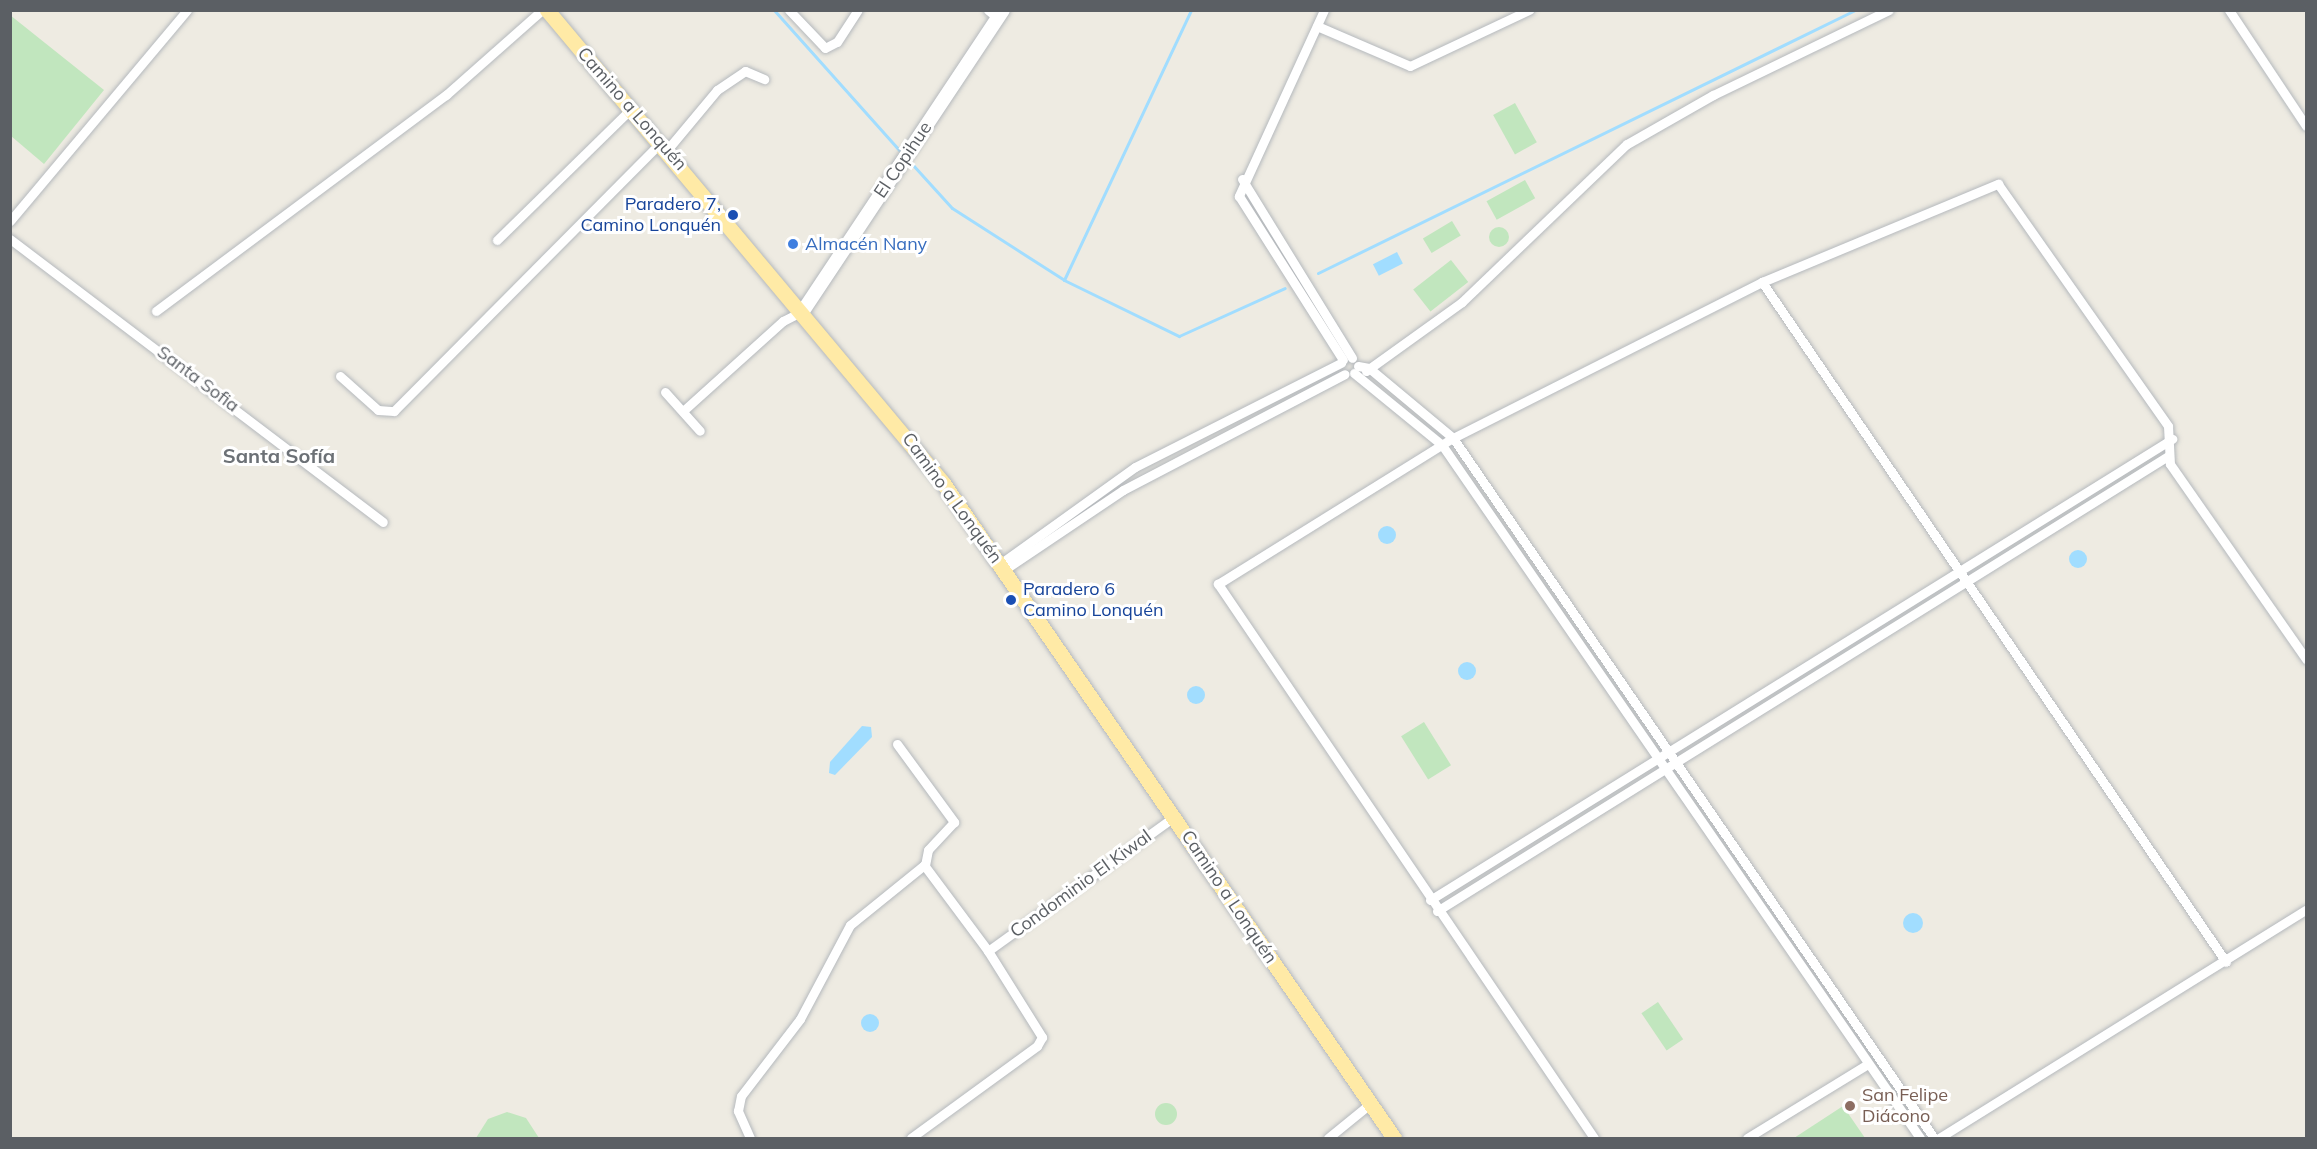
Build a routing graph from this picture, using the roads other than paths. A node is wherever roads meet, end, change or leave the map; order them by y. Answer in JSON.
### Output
{"nodes":[{"id":1,"x":187,"y":10,"type":"edge"},
{"id":2,"x":542,"y":10,"type":"edge"},
{"id":3,"x":547,"y":10,"type":"edge"},
{"id":4,"x":789,"y":10,"type":"edge"},
{"id":5,"x":858,"y":10,"type":"edge"},
{"id":6,"x":1324,"y":10,"type":"edge"},
{"id":7,"x":1529,"y":10,"type":"edge"},
{"id":8,"x":1889,"y":10,"type":"edge"},
{"id":9,"x":2229,"y":10,"type":"edge"},
{"id":10,"x":997,"y":13,"type":"edge"},
{"id":11,"x":1317,"y":26,"type":"junction"},
{"id":12,"x":764,"y":79,"type":"dead end"},
{"id":13,"x":632,"y":108,"type":"junction"},
{"id":14,"x":2307,"y":126,"type":"edge"},
{"id":15,"x":664,"y":146,"type":"junction"},
{"id":16,"x":10,"y":221,"type":"edge"},
{"id":17,"x":10,"y":239,"type":"edge"},
{"id":18,"x":497,"y":240,"type":"dead end"},
{"id":19,"x":1762,"y":282,"type":"junction"},
{"id":20,"x":803,"y":310,"type":"junction"},
{"id":21,"x":156,"y":311,"type":"dead end"},
{"id":22,"x":1345,"y":360,"type":"junction"},
{"id":23,"x":1369,"y":368,"type":"junction"},
{"id":24,"x":1354,"y":372,"type":"junction"},
{"id":25,"x":340,"y":376,"type":"dead end"},
{"id":26,"x":665,"y":392,"type":"dead end"},
{"id":27,"x":683,"y":411,"type":"junction"},
{"id":28,"x":700,"y":431,"type":"dead end"},
{"id":29,"x":1453,"y":438,"type":"junction"},
{"id":30,"x":2172,"y":439,"type":"junction"},
{"id":31,"x":1442,"y":445,"type":"junction"},
{"id":32,"x":2168,"y":456,"type":"junction"},
{"id":33,"x":383,"y":522,"type":"dead end"},
{"id":34,"x":1002,"y":567,"type":"junction"},
{"id":35,"x":1958,"y":572,"type":"junction"},
{"id":36,"x":1964,"y":582,"type":"junction"},
{"id":37,"x":2307,"y":659,"type":"edge"},
{"id":38,"x":897,"y":744,"type":"dead end"},
{"id":39,"x":1668,"y":750,"type":"junction"},
{"id":40,"x":1655,"y":757,"type":"junction"},
{"id":41,"x":1675,"y":760,"type":"junction"},
{"id":42,"x":1663,"y":767,"type":"junction"},
{"id":43,"x":1174,"y":817,"type":"junction"},
{"id":44,"x":926,"y":866,"type":"junction"},
{"id":45,"x":1430,"y":900,"type":"junction"},
{"id":46,"x":2307,"y":910,"type":"edge"},
{"id":47,"x":1437,"y":911,"type":"junction"},
{"id":48,"x":988,"y":951,"type":"junction"},
{"id":49,"x":2226,"y":962,"type":"junction"},
{"id":50,"x":1866,"y":1065,"type":"junction"},
{"id":51,"x":1371,"y":1103,"type":"junction"},
{"id":52,"x":750,"y":1138,"type":"edge"},
{"id":53,"x":910,"y":1138,"type":"edge"},
{"id":54,"x":1328,"y":1138,"type":"edge"},
{"id":55,"x":1394,"y":1138,"type":"edge"},
{"id":56,"x":1594,"y":1138,"type":"edge"},
{"id":57,"x":1747,"y":1138,"type":"edge"},
{"id":58,"x":1920,"y":1138,"type":"edge"},
{"id":59,"x":1934,"y":1138,"type":"edge"},
{"id":60,"x":1939,"y":1138,"type":"edge"}],
"edges":[{"from":1,"to":16,"type":"street"},
{"from":2,"to":21,"type":"street"},
{"from":3,"to":13,"type":"main road","name":"Camino a Lonquén"},
{"from":4,"to":5,"type":"street"},
{"from":6,"to":11,"type":"street"},
{"from":7,"to":11,"type":"street"},
{"from":8,"to":23,"type":"street"},
{"from":9,"to":14,"type":"street"},
{"from":10,"to":20,"type":"main road","name":"El Copihue"},
{"from":11,"to":22,"type":"street"},
{"from":12,"to":15,"type":"street"},
{"from":13,"to":15,"type":"main road","name":"Camino a Lonquén"},
{"from":13,"to":18,"type":"street"},
{"from":15,"to":20,"type":"main road","name":"Camino a Lonquén"},
{"from":15,"to":25,"type":"street"},
{"from":17,"to":33,"type":"street","name":"Santa Sofia"},
{"from":19,"to":29,"type":"street"},
{"from":19,"to":30,"type":"street"},
{"from":19,"to":35,"type":"street"},
{"from":20,"to":27,"type":"street"},
{"from":20,"to":34,"type":"main road","name":"Camino a Lonquén"},
{"from":22,"to":24,"type":"street"},
{"from":22,"to":24,"type":"street"},
{"from":22,"to":34,"type":"street"},
{"from":23,"to":24,"type":"street"},
{"from":23,"to":29,"type":"street"},
{"from":24,"to":31,"type":"street"},
{"from":24,"to":34,"type":"street"},
{"from":26,"to":27,"type":"street"},
{"from":27,"to":28,"type":"street"},
{"from":29,"to":31,"type":"street"},
{"from":29,"to":39,"type":"street"},
{"from":30,"to":32,"type":"street"},
{"from":30,"to":35,"type":"street"},
{"from":31,"to":40,"type":"street"},
{"from":31,"to":45,"type":"street"},
{"from":32,"to":36,"type":"street"},
{"from":32,"to":37,"type":"street"},
{"from":34,"to":43,"type":"main road","name":"Camino a Lonquén"},
{"from":35,"to":36,"type":"street"},
{"from":35,"to":39,"type":"street"},
{"from":36,"to":41,"type":"street"},
{"from":36,"to":49,"type":"street"},
{"from":38,"to":44,"type":"street"},
{"from":39,"to":40,"type":"street"},
{"from":39,"to":41,"type":"street"},
{"from":40,"to":42,"type":"street"},
{"from":40,"to":45,"type":"street"},
{"from":41,"to":42,"type":"street"},
{"from":41,"to":59,"type":"street"},
{"from":42,"to":47,"type":"street"},
{"from":42,"to":50,"type":"street"},
{"from":43,"to":48,"type":"street","name":"Condominio El Kiwal"},
{"from":43,"to":51,"type":"main road","name":"Camino a Lonquén"},
{"from":44,"to":48,"type":"street"},
{"from":44,"to":52,"type":"street"},
{"from":45,"to":47,"type":"street"},
{"from":46,"to":49,"type":"street"},
{"from":47,"to":56,"type":"street"},
{"from":48,"to":53,"type":"street"},
{"from":49,"to":60,"type":"street"},
{"from":50,"to":57,"type":"street"},
{"from":50,"to":58,"type":"street"},
{"from":51,"to":54,"type":"street"},
{"from":51,"to":55,"type":"main road","name":"Camino a Lonquén"}]}
